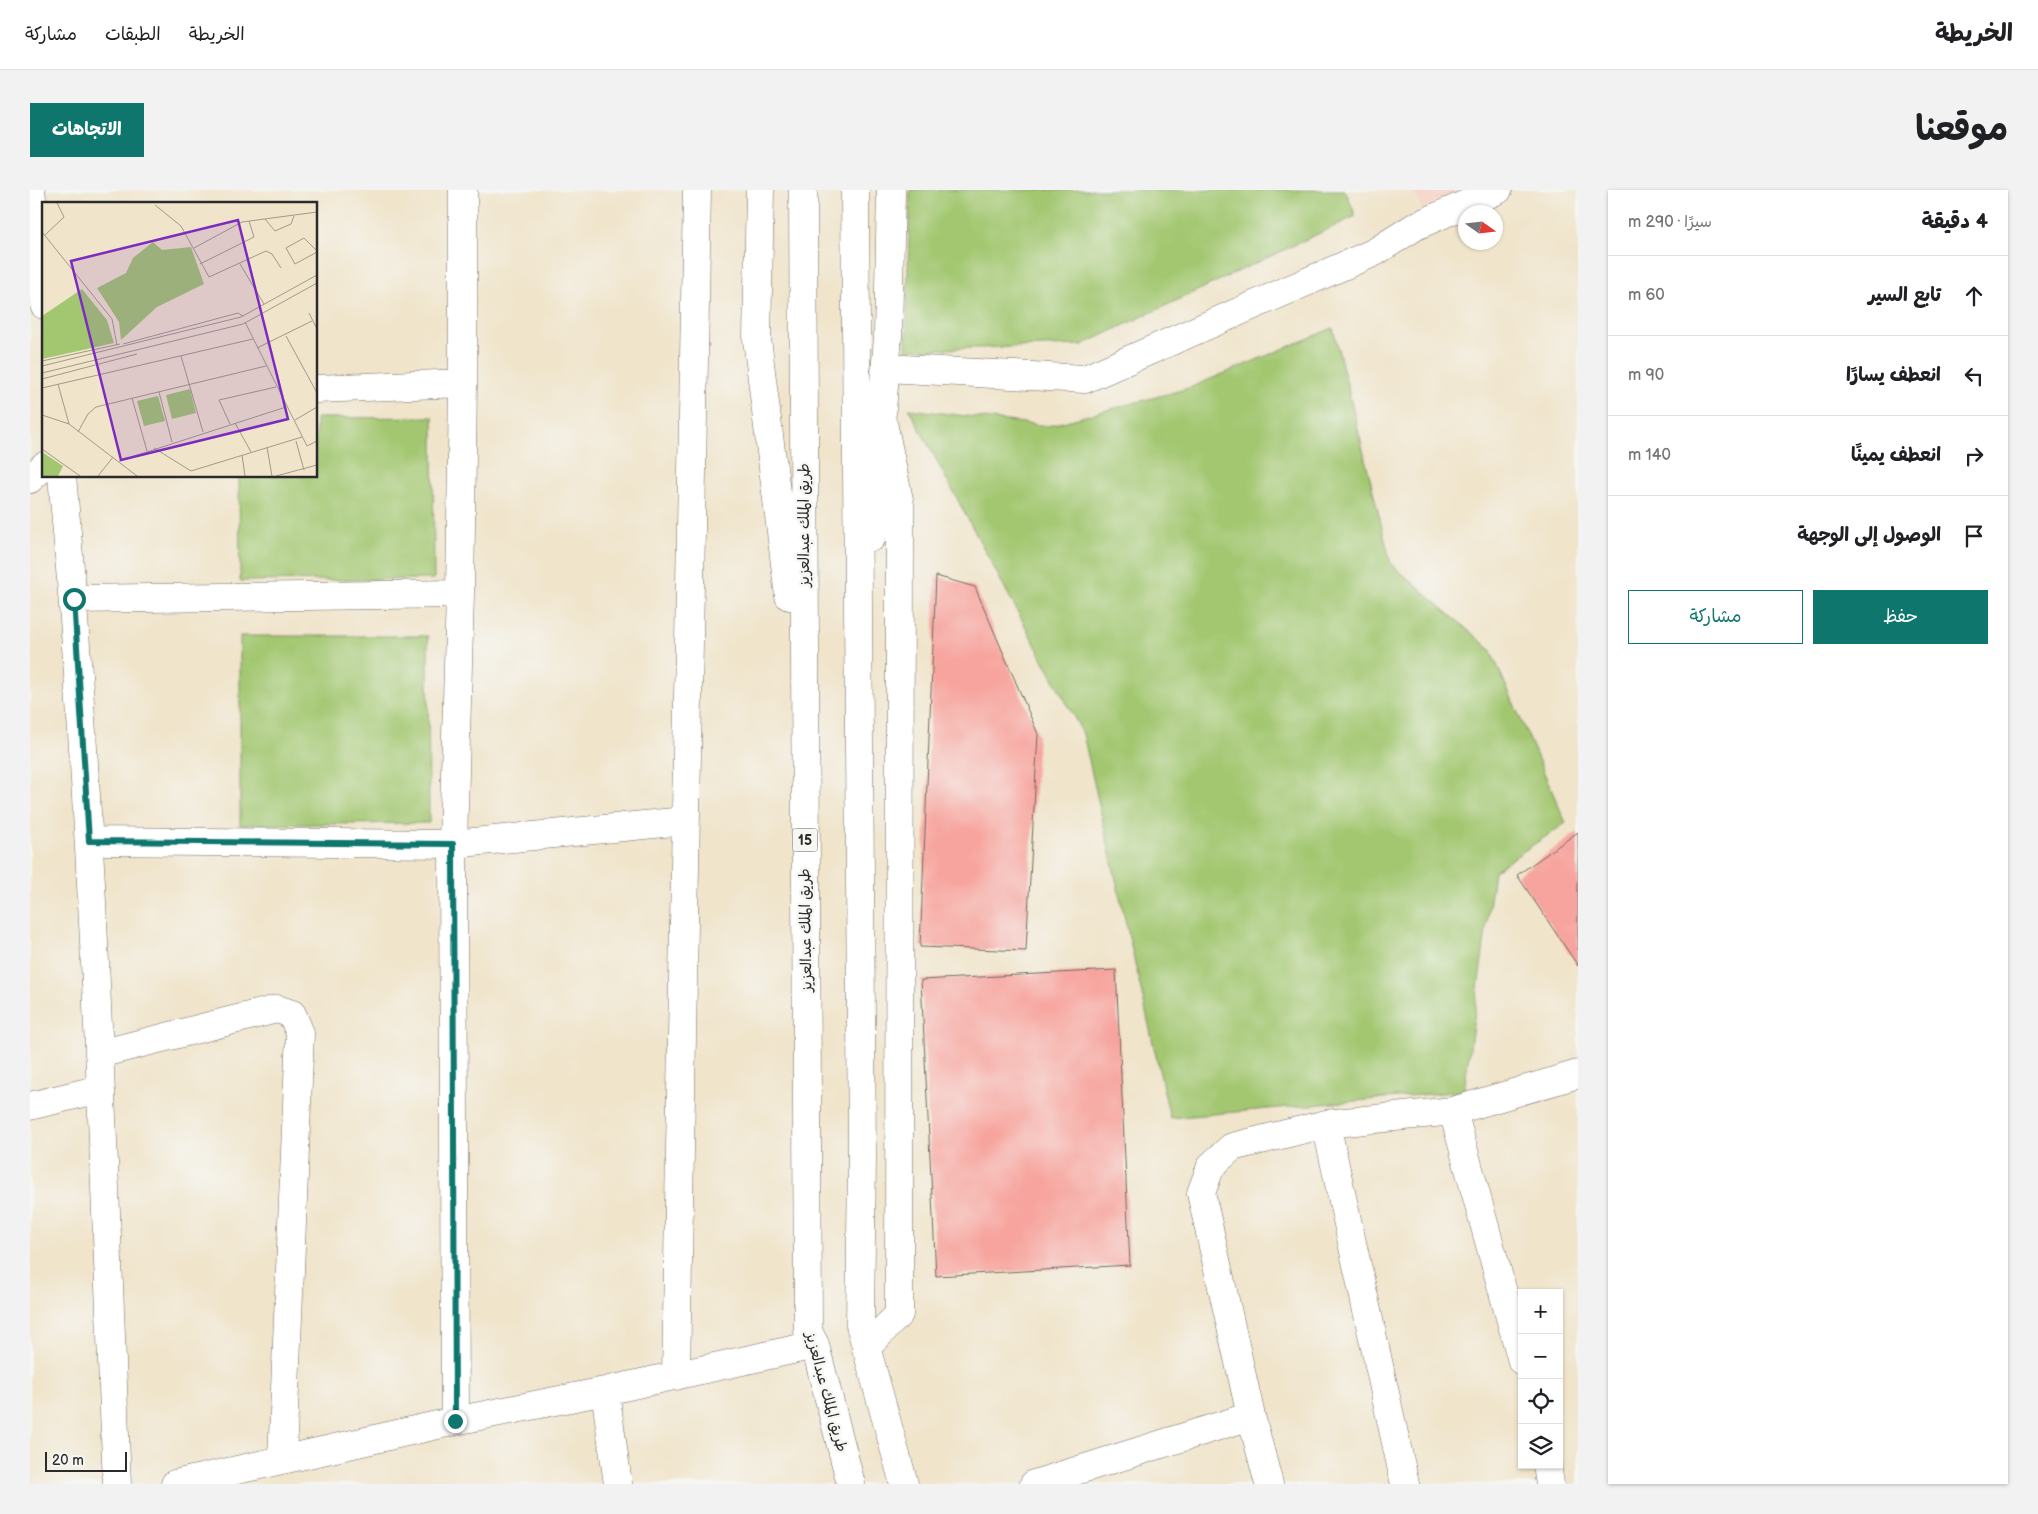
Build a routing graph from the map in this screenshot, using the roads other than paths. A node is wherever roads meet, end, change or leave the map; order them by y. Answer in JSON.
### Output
{"nodes":[{"id":1,"x":31,"y":190,"type":"edge"},
{"id":2,"x":463,"y":190,"type":"edge"},
{"id":3,"x":697,"y":190,"type":"edge"},
{"id":4,"x":760,"y":190,"type":"edge"},
{"id":5,"x":803,"y":190,"type":"edge"},
{"id":6,"x":855,"y":190,"type":"edge"},
{"id":7,"x":891,"y":190,"type":"edge"},
{"id":8,"x":1498,"y":190,"type":"edge"},
{"id":9,"x":42,"y":288,"type":"edge"},
{"id":10,"x":886,"y":368,"type":"junction"},
{"id":11,"x":463,"y":383,"type":"junction"},
{"id":12,"x":318,"y":389,"type":"edge"},
{"id":13,"x":882,"y":414,"type":"junction"},
{"id":14,"x":42,"y":468,"type":"edge"},
{"id":15,"x":62,"y":478,"type":"edge"},
{"id":16,"x":30,"y":479,"type":"edge"},
{"id":17,"x":460,"y":594,"type":"junction"},
{"id":18,"x":74,"y":599,"type":"junction"},
{"id":19,"x":804,"y":719,"type":"junction"},
{"id":20,"x":858,"y":720,"type":"junction"},
{"id":21,"x":684,"y":821,"type":"junction"},
{"id":22,"x":89,"y":841,"type":"junction"},
{"id":23,"x":453,"y":844,"type":"junction"},
{"id":24,"x":99,"y":1054,"type":"junction"},
{"id":25,"x":1578,"y":1074,"type":"edge"},
{"id":26,"x":100,"y":1089,"type":"junction"},
{"id":27,"x":30,"y":1106,"type":"edge"},
{"id":28,"x":1453,"y":1111,"type":"junction"},
{"id":29,"x":1326,"y":1124,"type":"junction"},
{"id":30,"x":815,"y":1345,"type":"junction"},
{"id":31,"x":1518,"y":1347,"type":"edge"},
{"id":32,"x":866,"y":1348,"type":"junction"},
{"id":33,"x":676,"y":1376,"type":"junction"},
{"id":34,"x":605,"y":1391,"type":"junction"},
{"id":35,"x":1251,"y":1416,"type":"junction"},
{"id":36,"x":455,"y":1421,"type":"junction"},
{"id":37,"x":282,"y":1460,"type":"junction"},
{"id":38,"x":1548,"y":1469,"type":"edge"},
{"id":39,"x":117,"y":1484,"type":"edge"},
{"id":40,"x":175,"y":1484,"type":"edge"},
{"id":41,"x":618,"y":1484,"type":"edge"},
{"id":42,"x":851,"y":1484,"type":"edge"},
{"id":43,"x":904,"y":1484,"type":"edge"},
{"id":44,"x":1034,"y":1484,"type":"edge"},
{"id":45,"x":1269,"y":1484,"type":"edge"},
{"id":46,"x":1405,"y":1484,"type":"edge"},
{"id":47,"x":1550,"y":1484,"type":"edge"}],
"edges":[{"from":1,"to":9,"type":"main road"},
{"from":2,"to":11,"type":"main road"},
{"from":3,"to":21,"type":"main road"},
{"from":4,"to":19,"type":"main road"},
{"from":5,"to":19,"type":"main road","name":"طريق الملك عبدالعزيز","number":"15"},
{"from":6,"to":20,"type":"main road"},
{"from":7,"to":10,"type":"main road"},
{"from":8,"to":10,"type":"main road"},
{"from":10,"to":13,"type":"main road"},
{"from":11,"to":12,"type":"main road"},
{"from":11,"to":17,"type":"main road"},
{"from":13,"to":20,"type":"main road"},
{"from":13,"to":32,"type":"main road"},
{"from":14,"to":16,"type":"main road"},
{"from":15,"to":18,"type":"main road"},
{"from":17,"to":18,"type":"main road"},
{"from":17,"to":23,"type":"main road"},
{"from":18,"to":22,"type":"main road"},
{"from":19,"to":30,"type":"main road","name":"طريق الملك عبدالعزيز","number":"15"},
{"from":20,"to":32,"type":"main road"},
{"from":21,"to":23,"type":"main road"},
{"from":21,"to":33,"type":"main road"},
{"from":22,"to":23,"type":"main road"},
{"from":22,"to":24,"type":"main road"},
{"from":23,"to":36,"type":"main road"},
{"from":24,"to":26,"type":"main road"},
{"from":24,"to":37,"type":"main road"},
{"from":25,"to":28,"type":"main road"},
{"from":26,"to":27,"type":"main road"},
{"from":26,"to":39,"type":"main road"},
{"from":28,"to":29,"type":"main road"},
{"from":28,"to":31,"type":"main road"},
{"from":29,"to":35,"type":"main road"},
{"from":29,"to":46,"type":"main road"},
{"from":30,"to":33,"type":"main road"},
{"from":30,"to":42,"type":"main road","name":"طريق الملك عبدالعزيز","number":"15"},
{"from":32,"to":43,"type":"main road"},
{"from":33,"to":34,"type":"main road"},
{"from":34,"to":36,"type":"main road"},
{"from":34,"to":41,"type":"main road"},
{"from":35,"to":44,"type":"main road"},
{"from":35,"to":45,"type":"main road"},
{"from":36,"to":37,"type":"main road"},
{"from":37,"to":40,"type":"main road"},
{"from":38,"to":47,"type":"main road"}]}
